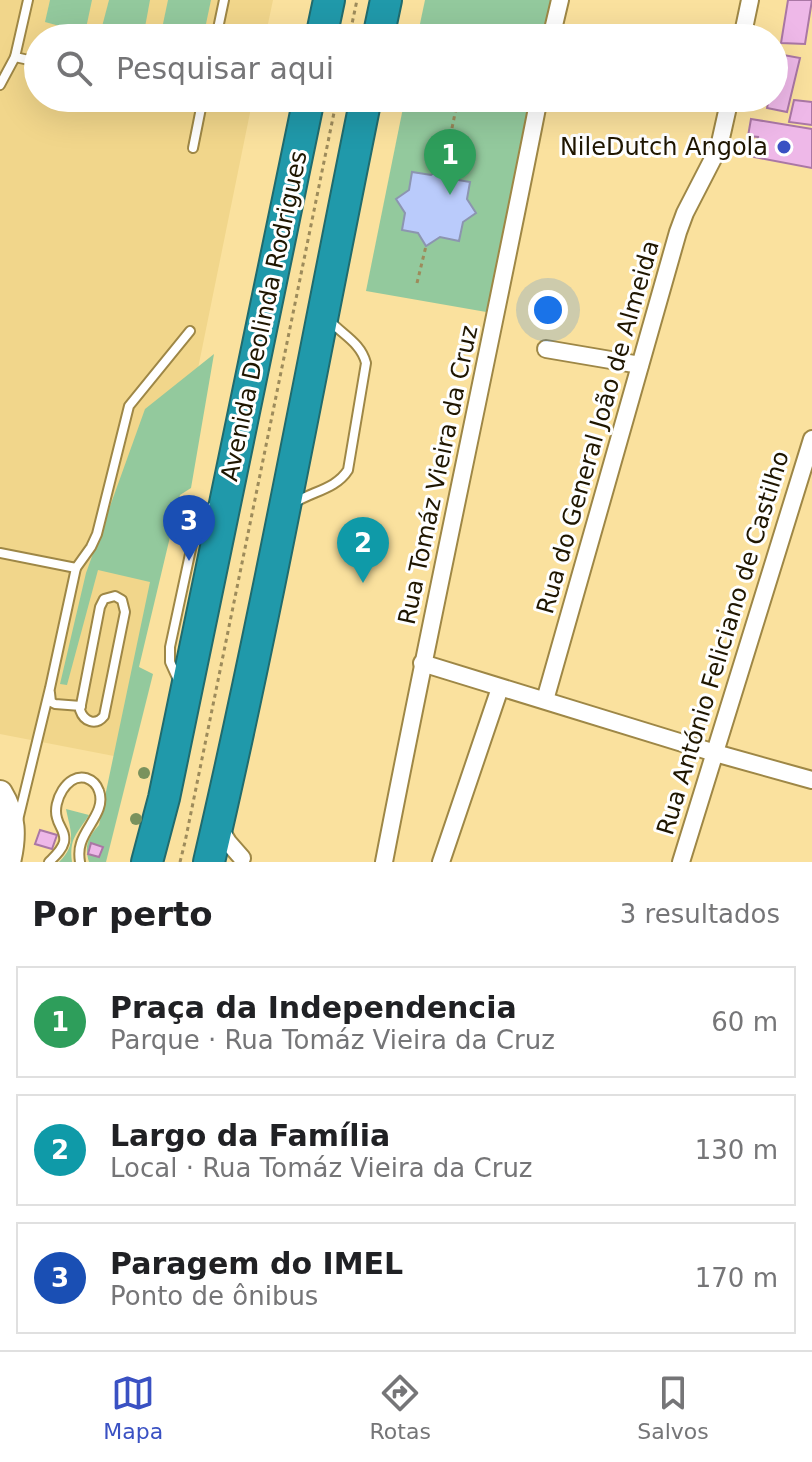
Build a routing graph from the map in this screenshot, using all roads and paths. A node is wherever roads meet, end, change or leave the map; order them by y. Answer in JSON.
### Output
{"nodes":[{"id":1,"x":28,"y":0,"type":"edge"},
{"id":2,"x":224,"y":0,"type":"edge"},
{"id":3,"x":329,"y":0,"type":"edge"},
{"id":4,"x":357,"y":0,"type":"edge"},
{"id":5,"x":386,"y":0,"type":"edge"},
{"id":6,"x":560,"y":0,"type":"edge"},
{"id":7,"x":750,"y":0,"type":"edge"},
{"id":8,"x":219,"y":24,"type":"edge"},
{"id":9,"x":324,"y":24,"type":"edge"},
{"id":10,"x":352,"y":24,"type":"edge"},
{"id":11,"x":381,"y":24,"type":"edge"},
{"id":12,"x":554,"y":24,"type":"edge"},
{"id":13,"x":745,"y":24,"type":"edge"},
{"id":14,"x":15,"y":57,"type":"junction"},
{"id":15,"x":24,"y":59,"type":"edge"},
{"id":16,"x":0,"y":85,"type":"edge"},
{"id":17,"x":199,"y":112,"type":"edge"},
{"id":18,"x":306,"y":112,"type":"edge"},
{"id":19,"x":334,"y":112,"type":"edge"},
{"id":20,"x":363,"y":112,"type":"edge"},
{"id":21,"x":455,"y":112,"type":"edge"},
{"id":22,"x":536,"y":112,"type":"edge"},
{"id":23,"x":727,"y":112,"type":"edge"},
{"id":24,"x":452,"y":128,"type":"dead end"},
{"id":25,"x":193,"y":148,"type":"dead end"},
{"id":26,"x":447,"y":152,"type":"dead end"},
{"id":27,"x":444,"y":166,"type":"dead end"},
{"id":28,"x":426,"y":246,"type":"dead end"},
{"id":29,"x":417,"y":283,"type":"dead end"},
{"id":30,"x":323,"y":311,"type":"junction"},
{"id":31,"x":190,"y":331,"type":"dead end"},
{"id":32,"x":546,"y":349,"type":"dead end"},
{"id":33,"x":640,"y":365,"type":"junction"},
{"id":34,"x":812,"y":439,"type":"edge"},
{"id":35,"x":284,"y":531,"type":"junction"},
{"id":36,"x":0,"y":553,"type":"edge"},
{"id":37,"x":76,"y":568,"type":"junction"},
{"id":38,"x":422,"y":663,"type":"junction"},
{"id":39,"x":50,"y":688,"type":"junction"},
{"id":40,"x":500,"y":688,"type":"junction"},
{"id":41,"x":545,"y":700,"type":"junction"},
{"id":42,"x":81,"y":706,"type":"junction"},
{"id":43,"x":715,"y":753,"type":"junction"},
{"id":44,"x":812,"y":780,"type":"edge"},
{"id":45,"x":0,"y":793,"type":"edge"},
{"id":46,"x":218,"y":824,"type":"junction"},
{"id":47,"x":237,"y":860,"type":"edge"},
{"id":48,"x":8,"y":861,"type":"edge"},
{"id":49,"x":49,"y":862,"type":"edge"},
{"id":50,"x":80,"y":862,"type":"edge"},
{"id":51,"x":147,"y":862,"type":"edge"},
{"id":52,"x":180,"y":862,"type":"edge"},
{"id":53,"x":209,"y":862,"type":"edge"},
{"id":54,"x":259,"y":862,"type":"edge"},
{"id":55,"x":384,"y":862,"type":"edge"},
{"id":56,"x":441,"y":862,"type":"edge"},
{"id":57,"x":681,"y":862,"type":"edge"}],
"edges":[{"from":1,"to":14,"type":"lane"},
{"from":2,"to":8,"type":"lane"},
{"from":3,"to":9,"type":"highway"},
{"from":4,"to":10,"type":"path"},
{"from":5,"to":11,"type":"highway"},
{"from":6,"to":12,"type":"street"},
{"from":7,"to":13,"type":"street"},
{"from":14,"to":15,"type":"lane"},
{"from":14,"to":16,"type":"lane"},
{"from":17,"to":25,"type":"lane"},
{"from":18,"to":51,"type":"highway","name":"Avenida Deolinda Rodrigues"},
{"from":19,"to":52,"type":"path"},
{"from":20,"to":30,"type":"highway"},
{"from":21,"to":24,"type":"path"},
{"from":22,"to":38,"type":"street","name":"Rua Tomáz Vieira da Cruz"},
{"from":23,"to":33,"type":"street","name":"Rua do General João de Almeida"},
{"from":26,"to":27,"type":"path"},
{"from":28,"to":29,"type":"path"},
{"from":30,"to":35,"type":"highway"},
{"from":30,"to":35,"type":"lane"},
{"from":31,"to":37,"type":"lane"},
{"from":32,"to":33,"type":"street"},
{"from":33,"to":41,"type":"street","name":"Rua do General João de Almeida"},
{"from":34,"to":43,"type":"street","name":"Rua António Feliciano de Castilho"},
{"from":35,"to":46,"type":"highway"},
{"from":36,"to":37,"type":"lane"},
{"from":37,"to":39,"type":"lane"},
{"from":38,"to":40,"type":"street"},
{"from":38,"to":55,"type":"street","name":"Rua Tomáz Vieira da Cruz"},
{"from":39,"to":42,"type":"lane"},
{"from":39,"to":48,"type":"lane"},
{"from":40,"to":41,"type":"street"},
{"from":40,"to":56,"type":"street"},
{"from":41,"to":43,"type":"street"},
{"from":42,"to":42,"type":"lane"},
{"from":43,"to":44,"type":"street"},
{"from":43,"to":57,"type":"street","name":"Rua António Feliciano de Castilho"},
{"from":45,"to":48,"type":"street"},
{"from":46,"to":47,"type":"street"},
{"from":46,"to":53,"type":"highway"},
{"from":47,"to":54,"type":"street"},
{"from":49,"to":50,"type":"lane"}]}
